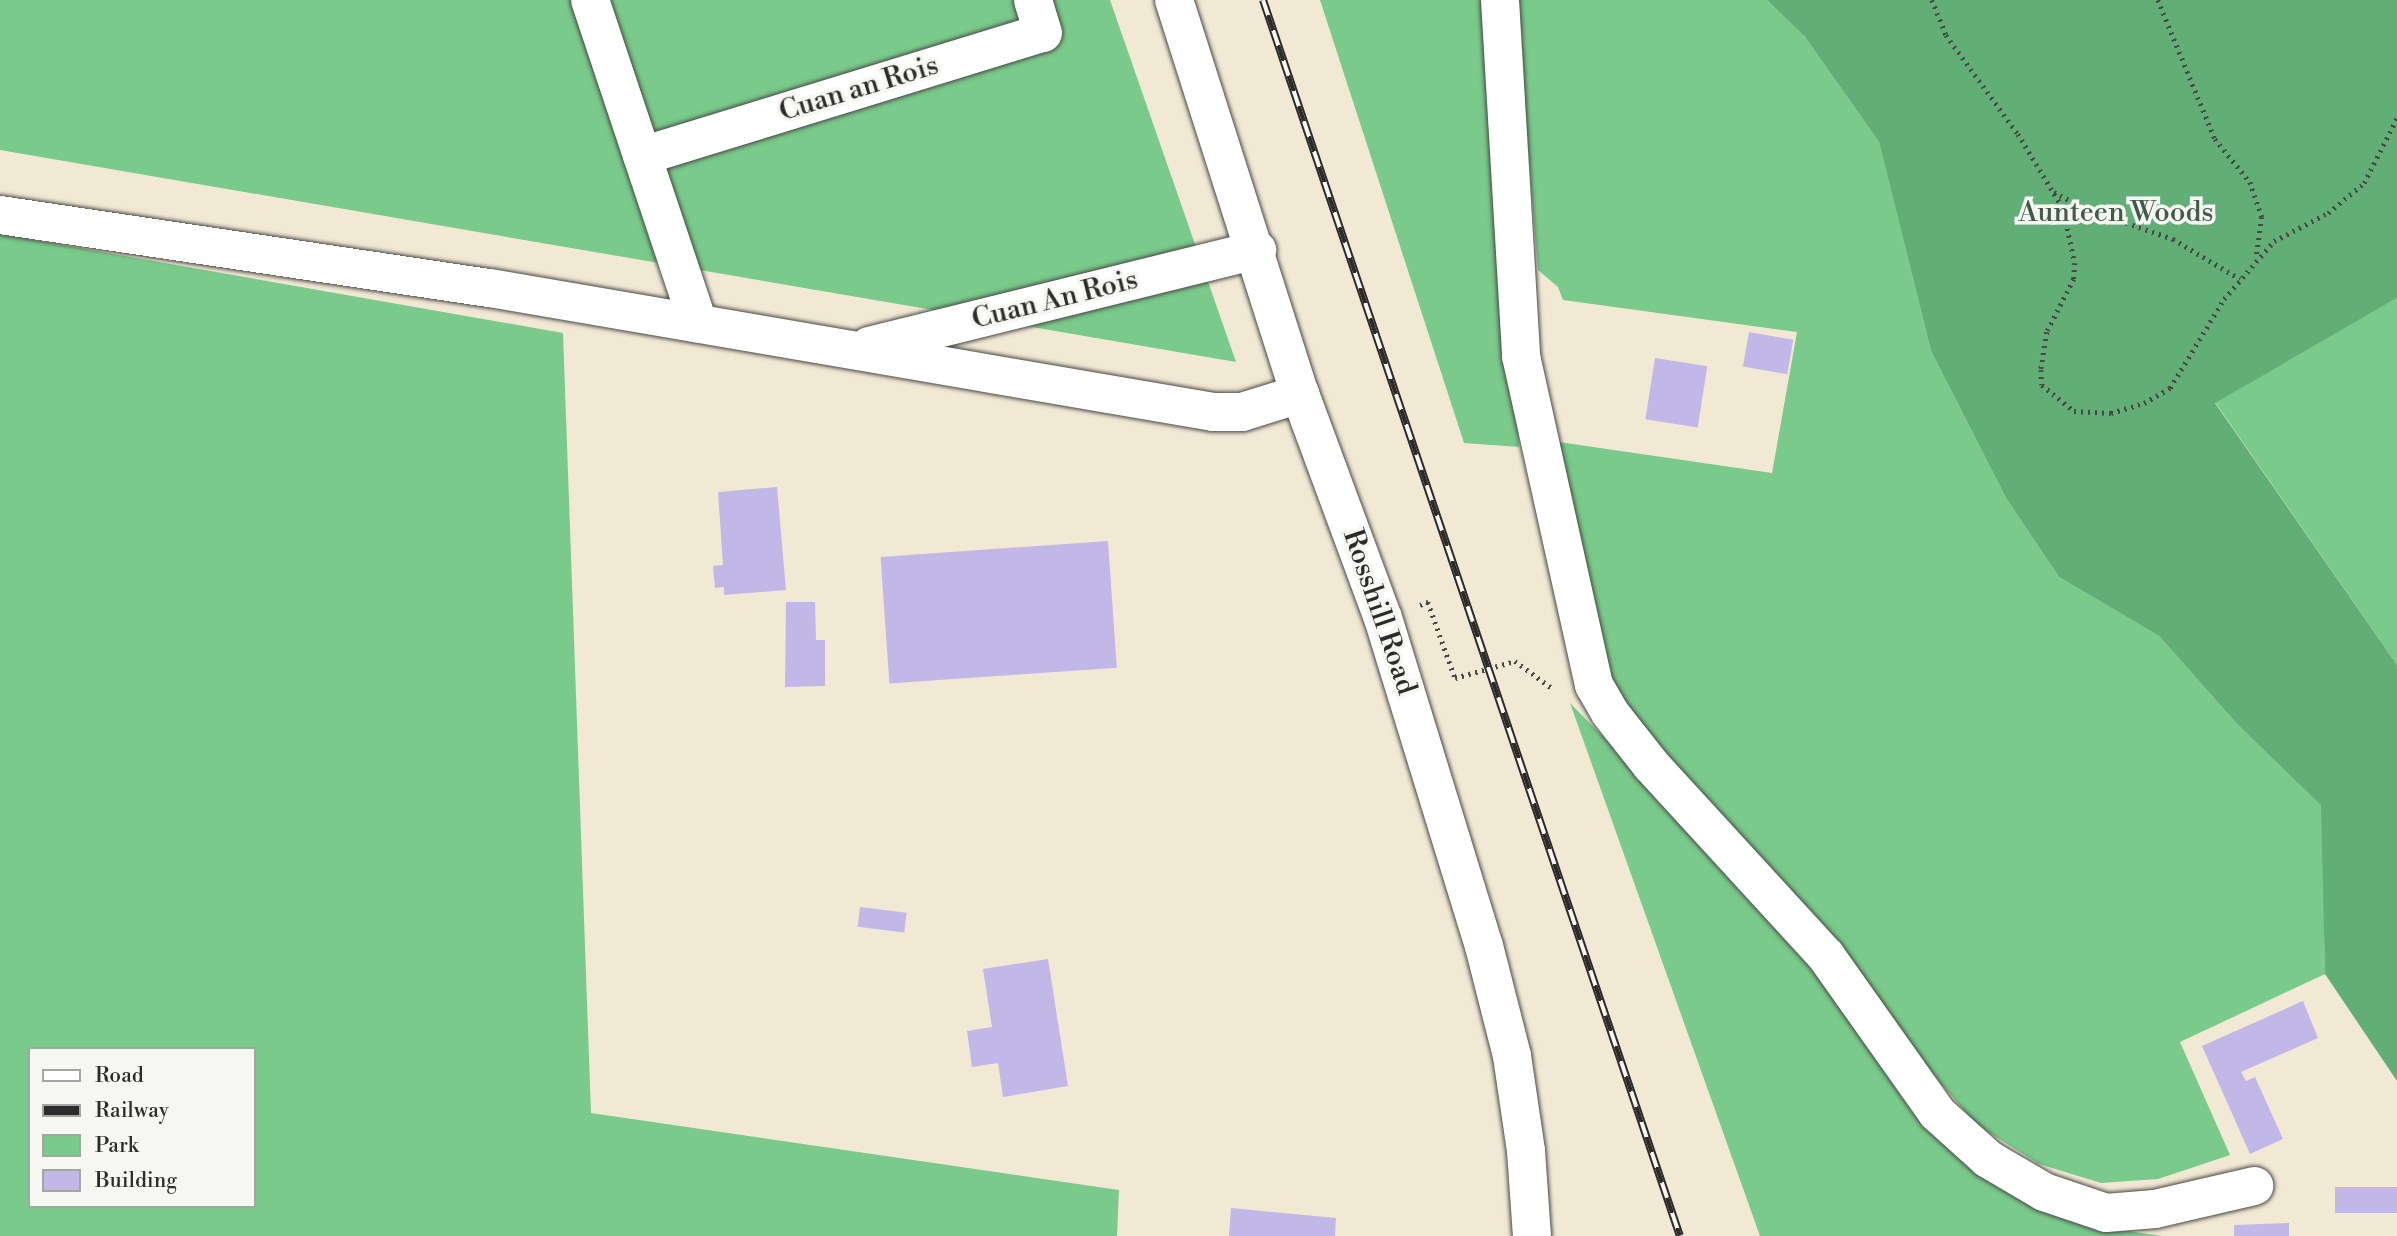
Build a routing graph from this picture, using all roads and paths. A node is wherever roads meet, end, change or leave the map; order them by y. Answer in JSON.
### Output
{"nodes":[{"id":1,"x":590,"y":0,"type":"edge"},
{"id":2,"x":1033,"y":0,"type":"edge"},
{"id":3,"x":1174,"y":0,"type":"edge"},
{"id":4,"x":1500,"y":0,"type":"edge"},
{"id":5,"x":1932,"y":0,"type":"edge"},
{"id":6,"x":2158,"y":0,"type":"edge"},
{"id":7,"x":2397,"y":118,"type":"edge"},
{"id":8,"x":642,"y":156,"type":"junction"},
{"id":9,"x":2053,"y":192,"type":"junction"},
{"id":10,"x":0,"y":215,"type":"edge"},
{"id":11,"x":1257,"y":250,"type":"junction"},
{"id":12,"x":2256,"y":260,"type":"junction"},
{"id":13,"x":2240,"y":279,"type":"junction"},
{"id":14,"x":698,"y":323,"type":"junction"},
{"id":15,"x":853,"y":350,"type":"junction"},
{"id":16,"x":1300,"y":394,"type":"junction"},
{"id":17,"x":1383,"y":618,"type":"junction"},
{"id":18,"x":1594,"y":685,"type":"junction"},
{"id":19,"x":2254,"y":1186,"type":"dead end"},
{"id":20,"x":1532,"y":1236,"type":"edge"}],
"edges":[{"from":1,"to":8,"type":"street"},
{"from":2,"to":8,"type":"street","name":"Cuan an Rois"},
{"from":3,"to":11,"type":"street","name":"Rosshill Road"},
{"from":4,"to":18,"type":"street"},
{"from":5,"to":9,"type":"path"},
{"from":6,"to":12,"type":"path"},
{"from":7,"to":12,"type":"path"},
{"from":8,"to":14,"type":"street"},
{"from":9,"to":13,"type":"path"},
{"from":9,"to":13,"type":"path"},
{"from":10,"to":14,"type":"street"},
{"from":11,"to":15,"type":"street","name":"Cuan An Rois"},
{"from":11,"to":16,"type":"street","name":"Rosshill Road"},
{"from":12,"to":13,"type":"path"},
{"from":14,"to":15,"type":"street"},
{"from":15,"to":16,"type":"street"},
{"from":16,"to":17,"type":"street","name":"Rosshill Road"},
{"from":17,"to":18,"type":"path"},
{"from":17,"to":20,"type":"street","name":"Rosshill Road"},
{"from":18,"to":19,"type":"street"}]}
